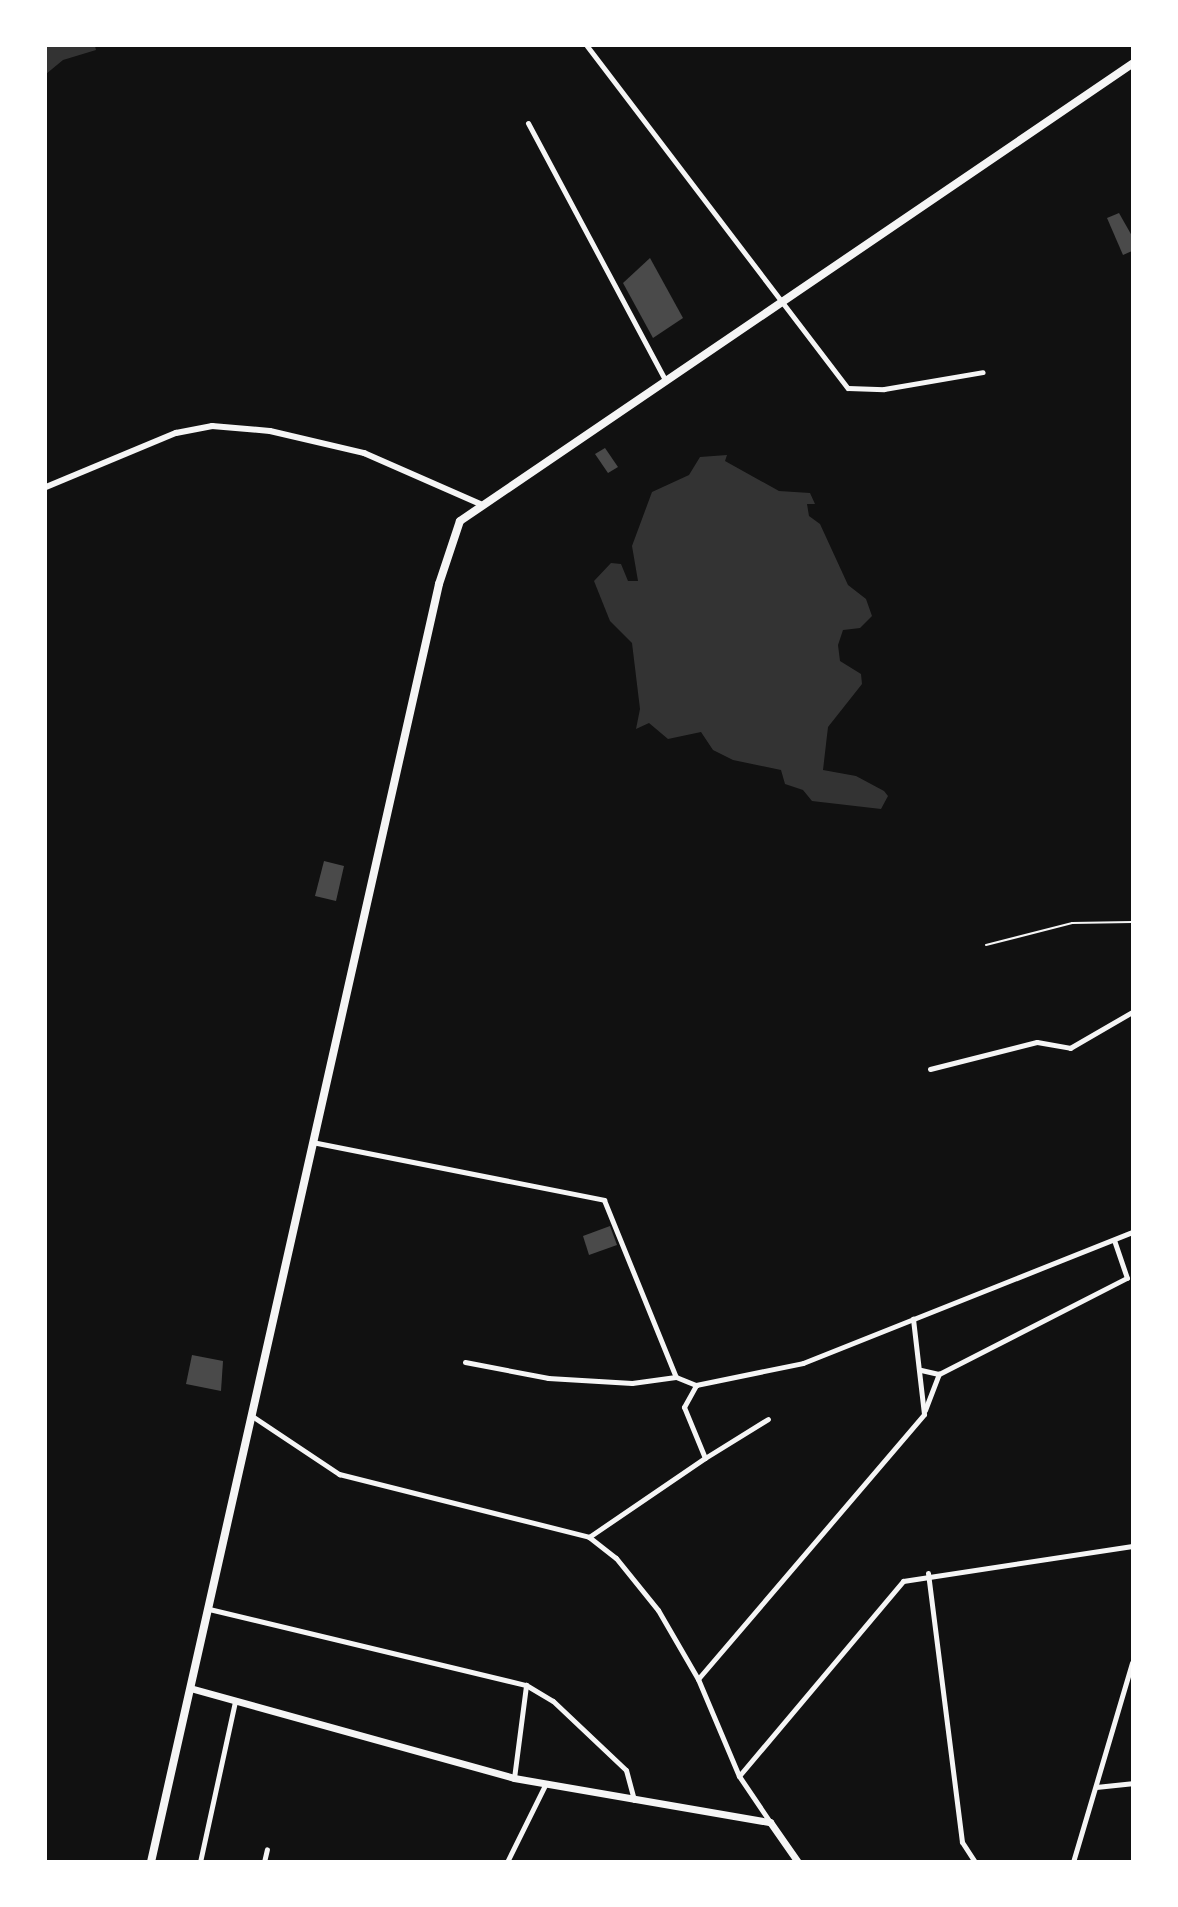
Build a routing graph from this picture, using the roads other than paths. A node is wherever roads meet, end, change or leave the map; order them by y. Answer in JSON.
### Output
{"nodes":[{"id":1,"x":587,"y":46,"type":"edge"},
{"id":2,"x":1132,"y":64,"type":"edge"},
{"id":3,"x":528,"y":124,"type":"dead end"},
{"id":4,"x":785,"y":299,"type":"junction"},
{"id":5,"x":983,"y":372,"type":"dead end"},
{"id":6,"x":664,"y":380,"type":"junction"},
{"id":7,"x":46,"y":487,"type":"edge"},
{"id":8,"x":480,"y":504,"type":"junction"},
{"id":9,"x":1132,"y":1012,"type":"edge"},
{"id":10,"x":930,"y":1069,"type":"dead end"},
{"id":11,"x":312,"y":1142,"type":"junction"},
{"id":12,"x":1132,"y":1232,"type":"edge"},
{"id":13,"x":1114,"y":1240,"type":"junction"},
{"id":14,"x":1130,"y":1276,"type":"edge"},
{"id":15,"x":913,"y":1319,"type":"junction"},
{"id":16,"x":465,"y":1362,"type":"dead end"},
{"id":17,"x":921,"y":1370,"type":"junction"},
{"id":18,"x":939,"y":1374,"type":"junction"},
{"id":19,"x":676,"y":1377,"type":"junction"},
{"id":20,"x":696,"y":1385,"type":"junction"},
{"id":21,"x":924,"y":1414,"type":"junction"},
{"id":22,"x":252,"y":1416,"type":"junction"},
{"id":23,"x":768,"y":1419,"type":"dead end"},
{"id":24,"x":705,"y":1458,"type":"junction"},
{"id":25,"x":589,"y":1537,"type":"junction"},
{"id":26,"x":1132,"y":1546,"type":"edge"},
{"id":27,"x":928,"y":1573,"type":"junction"},
{"id":28,"x":209,"y":1609,"type":"junction"},
{"id":29,"x":1132,"y":1663,"type":"edge"},
{"id":30,"x":698,"y":1679,"type":"junction"},
{"id":31,"x":526,"y":1685,"type":"junction"},
{"id":32,"x":190,"y":1688,"type":"junction"},
{"id":33,"x":235,"y":1701,"type":"junction"},
{"id":34,"x":739,"y":1776,"type":"junction"},
{"id":35,"x":514,"y":1778,"type":"junction"},
{"id":36,"x":1132,"y":1783,"type":"edge"},
{"id":37,"x":545,"y":1785,"type":"junction"},
{"id":38,"x":1096,"y":1787,"type":"junction"},
{"id":39,"x":634,"y":1801,"type":"junction"},
{"id":40,"x":770,"y":1822,"type":"junction"},
{"id":41,"x":267,"y":1849,"type":"dead end"},
{"id":42,"x":151,"y":1861,"type":"edge"},
{"id":43,"x":200,"y":1861,"type":"edge"},
{"id":44,"x":264,"y":1861,"type":"edge"},
{"id":45,"x":507,"y":1861,"type":"edge"},
{"id":46,"x":798,"y":1861,"type":"edge"},
{"id":47,"x":975,"y":1861,"type":"edge"},
{"id":48,"x":1073,"y":1861,"type":"edge"}],
"edges":[{"from":1,"to":4,"type":"street"},
{"from":2,"to":4,"type":"highway"},
{"from":3,"to":6,"type":"street"},
{"from":4,"to":5,"type":"street"},
{"from":4,"to":6,"type":"highway"},
{"from":6,"to":8,"type":"highway"},
{"from":7,"to":8,"type":"street"},
{"from":8,"to":11,"type":"highway"},
{"from":9,"to":10,"type":"street"},
{"from":11,"to":19,"type":"street"},
{"from":11,"to":22,"type":"highway"},
{"from":12,"to":13,"type":"street"},
{"from":13,"to":14,"type":"street"},
{"from":13,"to":15,"type":"street"},
{"from":14,"to":18,"type":"street"},
{"from":15,"to":17,"type":"street"},
{"from":15,"to":20,"type":"street"},
{"from":16,"to":19,"type":"street"},
{"from":17,"to":18,"type":"street"},
{"from":17,"to":21,"type":"street"},
{"from":18,"to":21,"type":"street"},
{"from":19,"to":20,"type":"street"},
{"from":20,"to":24,"type":"street"},
{"from":21,"to":30,"type":"street"},
{"from":22,"to":25,"type":"street"},
{"from":22,"to":28,"type":"highway"},
{"from":23,"to":24,"type":"street"},
{"from":24,"to":25,"type":"street"},
{"from":25,"to":30,"type":"street"},
{"from":26,"to":27,"type":"street"},
{"from":27,"to":34,"type":"street"},
{"from":27,"to":47,"type":"street"},
{"from":28,"to":31,"type":"street"},
{"from":28,"to":32,"type":"highway"},
{"from":29,"to":38,"type":"street"},
{"from":30,"to":34,"type":"street"},
{"from":31,"to":35,"type":"street"},
{"from":31,"to":39,"type":"street"},
{"from":32,"to":33,"type":"main road"},
{"from":32,"to":42,"type":"highway"},
{"from":33,"to":35,"type":"main road"},
{"from":33,"to":43,"type":"street"},
{"from":34,"to":40,"type":"street"},
{"from":35,"to":37,"type":"main road"},
{"from":36,"to":38,"type":"street"},
{"from":37,"to":39,"type":"main road"},
{"from":37,"to":45,"type":"street"},
{"from":38,"to":48,"type":"street"},
{"from":39,"to":40,"type":"main road"},
{"from":40,"to":46,"type":"main road"},
{"from":41,"to":44,"type":"street"}]}
